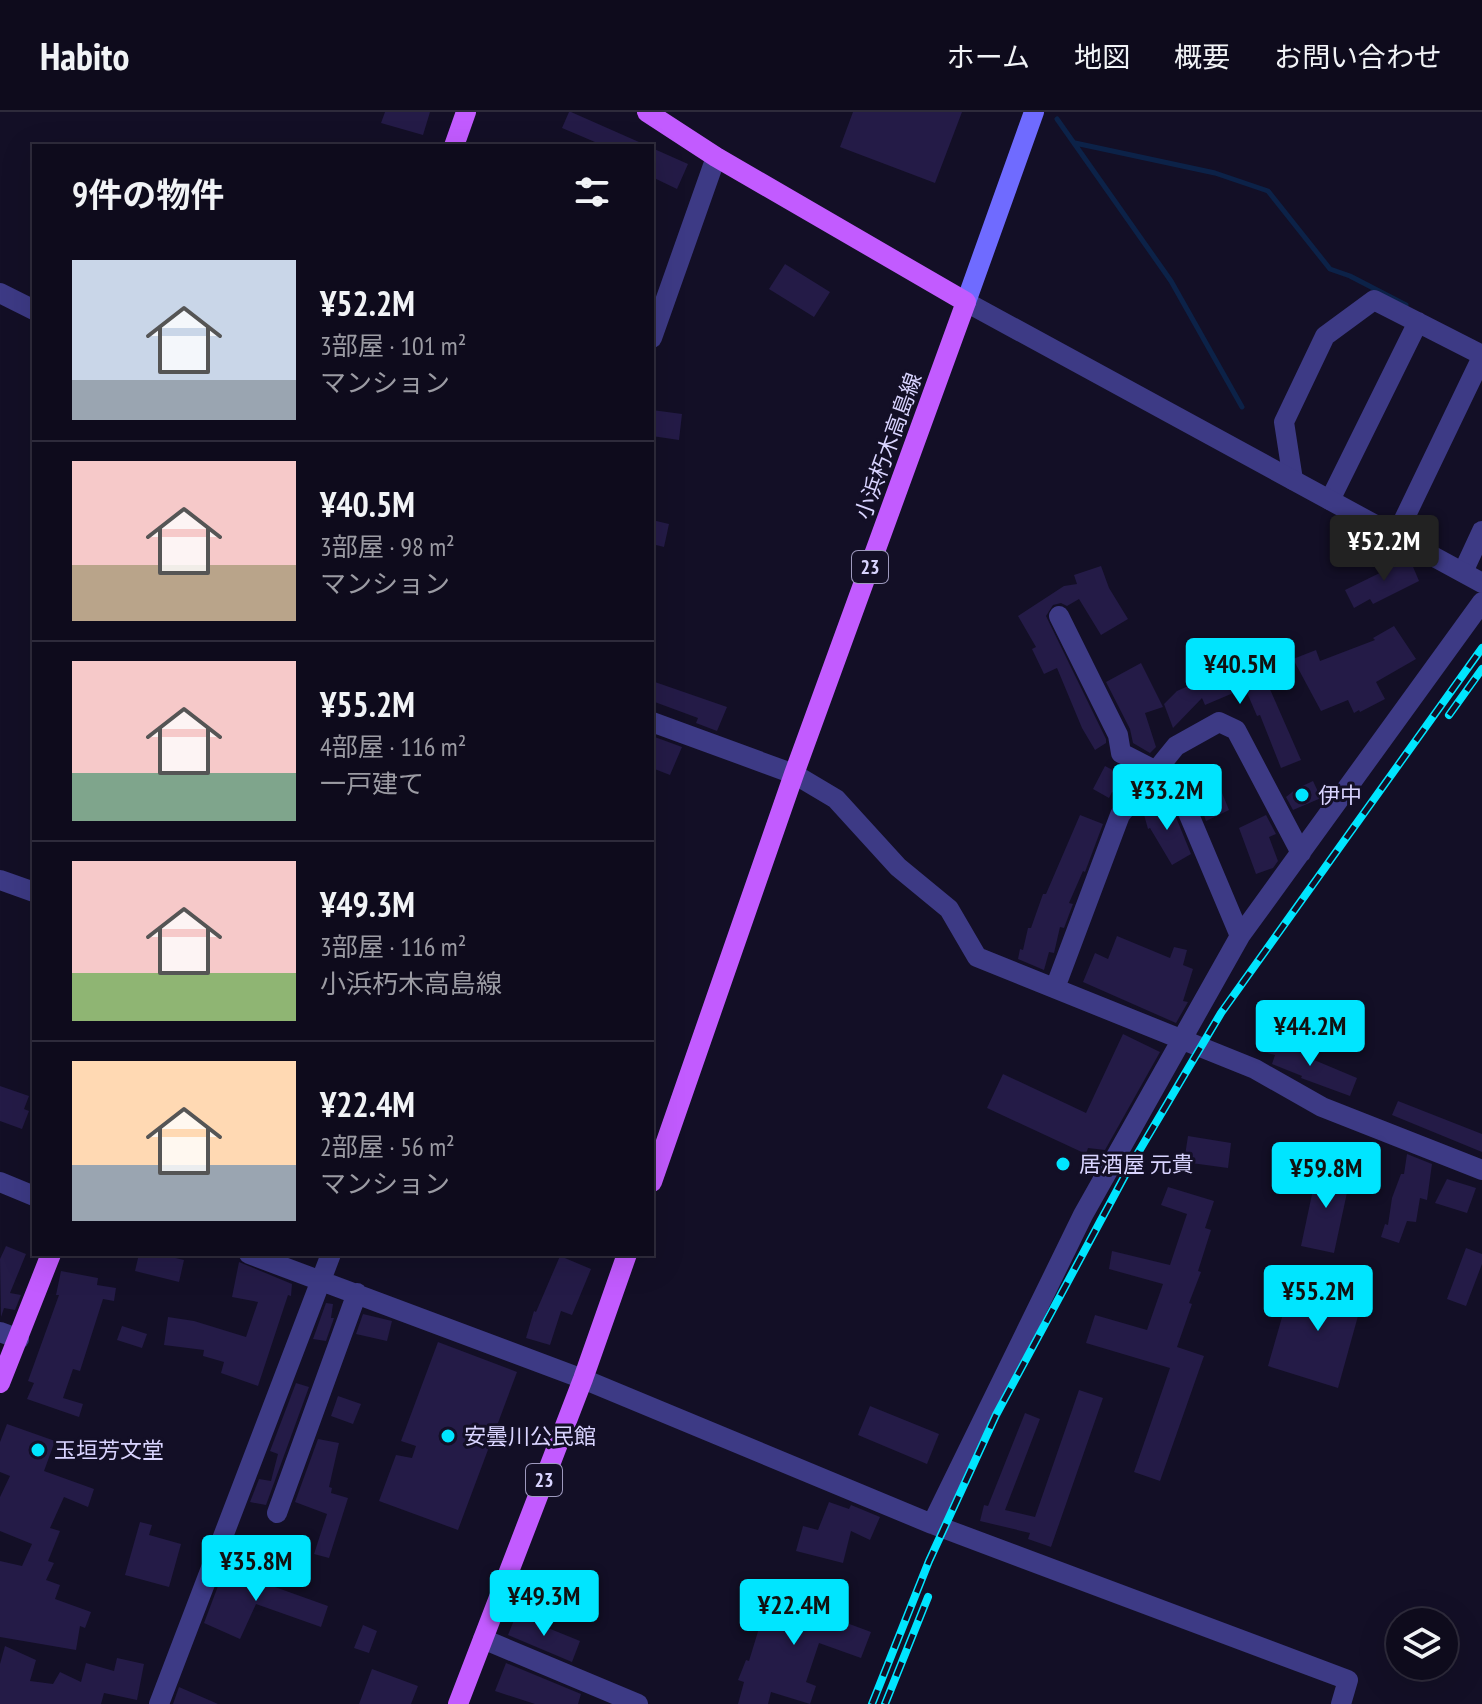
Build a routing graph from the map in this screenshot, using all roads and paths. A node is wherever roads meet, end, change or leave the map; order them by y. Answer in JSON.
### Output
{"nodes":[{"id":1,"x":466,"y":112,"type":"edge"},
{"id":2,"x":647,"y":112,"type":"edge"},
{"id":3,"x":1034,"y":112,"type":"edge"},
{"id":4,"x":455,"y":144,"type":"edge"},
{"id":5,"x":716,"y":157,"type":"junction"},
{"id":6,"x":0,"y":293,"type":"edge"},
{"id":7,"x":966,"y":302,"type":"junction"},
{"id":8,"x":32,"y":309,"type":"edge"},
{"id":9,"x":1418,"y":322,"type":"junction"},
{"id":10,"x":654,"y":332,"type":"edge"},
{"id":11,"x":1482,"y":356,"type":"edge"},
{"id":12,"x":1293,"y":480,"type":"junction"},
{"id":13,"x":1330,"y":500,"type":"junction"},
{"id":14,"x":1482,"y":531,"type":"edge"},
{"id":15,"x":1396,"y":536,"type":"junction"},
{"id":16,"x":1463,"y":572,"type":"junction"},
{"id":17,"x":1482,"y":583,"type":"edge"},
{"id":18,"x":1482,"y":602,"type":"edge"},
{"id":19,"x":1059,"y":616,"type":"dead end"},
{"id":20,"x":654,"y":723,"type":"edge"},
{"id":21,"x":1156,"y":771,"type":"junction"},
{"id":22,"x":794,"y":774,"type":"junction"},
{"id":23,"x":1301,"y":853,"type":"junction"},
{"id":24,"x":0,"y":880,"type":"edge"},
{"id":25,"x":32,"y":891,"type":"edge"},
{"id":26,"x":1240,"y":936,"type":"junction"},
{"id":27,"x":1055,"y":988,"type":"junction"},
{"id":28,"x":1182,"y":1040,"type":"junction"},
{"id":29,"x":1482,"y":1170,"type":"edge"},
{"id":30,"x":654,"y":1176,"type":"edge"},
{"id":31,"x":0,"y":1182,"type":"edge"},
{"id":32,"x":32,"y":1195,"type":"edge"},
{"id":33,"x":50,"y":1256,"type":"edge"},
{"id":34,"x":255,"y":1256,"type":"edge"},
{"id":35,"x":330,"y":1256,"type":"edge"},
{"id":36,"x":626,"y":1256,"type":"edge"},
{"id":37,"x":321,"y":1279,"type":"junction"},
{"id":38,"x":357,"y":1293,"type":"junction"},
{"id":39,"x":9,"y":1335,"type":"edge"},
{"id":40,"x":583,"y":1379,"type":"junction"},
{"id":41,"x":0,"y":1383,"type":"edge"},
{"id":42,"x":277,"y":1513,"type":"dead end"},
{"id":43,"x":932,"y":1524,"type":"junction"},
{"id":44,"x":483,"y":1639,"type":"junction"},
{"id":45,"x":159,"y":1704,"type":"edge"},
{"id":46,"x":458,"y":1704,"type":"edge"},
{"id":47,"x":638,"y":1704,"type":"edge"},
{"id":48,"x":1341,"y":1704,"type":"edge"}],
"edges":[{"from":1,"to":4,"type":"main road"},
{"from":2,"to":5,"type":"main road"},
{"from":3,"to":7,"type":"main road"},
{"from":5,"to":7,"type":"main road"},
{"from":5,"to":10,"type":"street"},
{"from":6,"to":8,"type":"street"},
{"from":7,"to":12,"type":"street"},
{"from":7,"to":22,"type":"main road","name":"小浜朽木高島線","number":"23"},
{"from":9,"to":11,"type":"street"},
{"from":9,"to":12,"type":"street"},
{"from":9,"to":13,"type":"street"},
{"from":11,"to":15,"type":"street"},
{"from":12,"to":13,"type":"street"},
{"from":13,"to":15,"type":"street"},
{"from":14,"to":16,"type":"street"},
{"from":15,"to":16,"type":"street"},
{"from":16,"to":17,"type":"street"},
{"from":18,"to":23,"type":"street"},
{"from":19,"to":21,"type":"street"},
{"from":20,"to":22,"type":"street"},
{"from":21,"to":23,"type":"street"},
{"from":21,"to":26,"type":"street"},
{"from":21,"to":27,"type":"street"},
{"from":22,"to":27,"type":"street"},
{"from":22,"to":30,"type":"main road","name":"小浜朽木高島線","number":"23"},
{"from":23,"to":26,"type":"street"},
{"from":24,"to":25,"type":"street"},
{"from":26,"to":28,"type":"street"},
{"from":27,"to":28,"type":"street"},
{"from":28,"to":29,"type":"street"},
{"from":28,"to":43,"type":"street"},
{"from":31,"to":32,"type":"street"},
{"from":33,"to":39,"type":"main road"},
{"from":34,"to":37,"type":"street"},
{"from":35,"to":37,"type":"street"},
{"from":36,"to":40,"type":"main road","number":"23"},
{"from":37,"to":38,"type":"street"},
{"from":37,"to":45,"type":"street"},
{"from":38,"to":40,"type":"street"},
{"from":38,"to":42,"type":"street"},
{"from":39,"to":41,"type":"main road"},
{"from":40,"to":43,"type":"street"},
{"from":40,"to":44,"type":"main road","number":"23"},
{"from":43,"to":48,"type":"street"},
{"from":44,"to":46,"type":"main road","number":"23"},
{"from":44,"to":47,"type":"street"}]}
